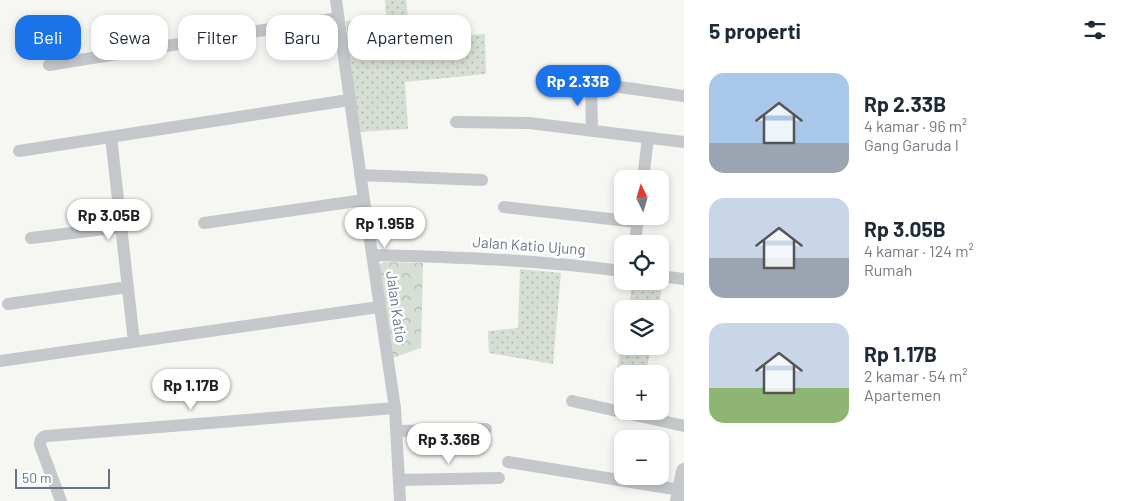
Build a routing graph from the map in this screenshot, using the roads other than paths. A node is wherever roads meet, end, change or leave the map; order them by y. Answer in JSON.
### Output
{"nodes":[{"id":1,"x":336,"y":0,"type":"edge"},
{"id":2,"x":338,"y":15,"type":"edge"},
{"id":3,"x":338,"y":18,"type":"edge"},
{"id":4,"x":266,"y":30,"type":"edge"},
{"id":5,"x":49,"y":65,"type":"dead end"},
{"id":6,"x":684,"y":96,"type":"edge"},
{"id":7,"x":349,"y":100,"type":"junction"},
{"id":8,"x":456,"y":122,"type":"dead end"},
{"id":9,"x":592,"y":131,"type":"junction"},
{"id":10,"x":111,"y":137,"type":"junction"},
{"id":11,"x":648,"y":138,"type":"junction"},
{"id":12,"x":684,"y":142,"type":"edge"},
{"id":13,"x":19,"y":151,"type":"dead end"},
{"id":14,"x":644,"y":170,"type":"edge"},
{"id":15,"x":360,"y":175,"type":"junction"},
{"id":16,"x":482,"y":180,"type":"dead end"},
{"id":17,"x":364,"y":200,"type":"junction"},
{"id":18,"x":504,"y":207,"type":"dead end"},
{"id":19,"x":614,"y":217,"type":"edge"},
{"id":20,"x":204,"y":223,"type":"dead end"},
{"id":21,"x":121,"y":227,"type":"junction"},
{"id":22,"x":31,"y":238,"type":"dead end"},
{"id":23,"x":372,"y":255,"type":"junction"},
{"id":24,"x":614,"y":270,"type":"edge"},
{"id":25,"x":669,"y":278,"type":"edge"},
{"id":26,"x":684,"y":280,"type":"edge"},
{"id":27,"x":128,"y":287,"type":"junction"},
{"id":28,"x":8,"y":304,"type":"dead end"},
{"id":29,"x":379,"y":307,"type":"junction"},
{"id":30,"x":134,"y":342,"type":"junction"},
{"id":31,"x":0,"y":361,"type":"edge"},
{"id":32,"x":572,"y":400,"type":"dead end"},
{"id":33,"x":395,"y":408,"type":"junction"},
{"id":34,"x":684,"y":426,"type":"edge"},
{"id":35,"x":486,"y":428,"type":"dead end"},
{"id":36,"x":397,"y":431,"type":"junction"},
{"id":37,"x":508,"y":462,"type":"dead end"},
{"id":38,"x":684,"y":471,"type":"edge"},
{"id":39,"x":499,"y":478,"type":"dead end"},
{"id":40,"x":399,"y":480,"type":"junction"},
{"id":41,"x":679,"y":496,"type":"edge"},
{"id":42,"x":61,"y":501,"type":"edge"},
{"id":43,"x":400,"y":501,"type":"edge"}],
"edges":[{"from":1,"to":2,"type":"street","name":"Jalan Katio"},
{"from":3,"to":7,"type":"street","name":"Jalan Katio"},
{"from":4,"to":5,"type":"street"},
{"from":6,"to":9,"type":"street"},
{"from":7,"to":10,"type":"street"},
{"from":7,"to":15,"type":"street","name":"Jalan Katio"},
{"from":8,"to":9,"type":"street"},
{"from":9,"to":11,"type":"street"},
{"from":10,"to":13,"type":"street"},
{"from":10,"to":21,"type":"street"},
{"from":11,"to":12,"type":"street"},
{"from":11,"to":14,"type":"street"},
{"from":15,"to":16,"type":"street"},
{"from":15,"to":17,"type":"street","name":"Jalan Katio"},
{"from":17,"to":20,"type":"street"},
{"from":17,"to":23,"type":"street","name":"Jalan Katio"},
{"from":18,"to":19,"type":"street"},
{"from":21,"to":22,"type":"street"},
{"from":21,"to":27,"type":"street"},
{"from":23,"to":24,"type":"street","name":"Jalan Katio Ujung"},
{"from":23,"to":29,"type":"street","name":"Jalan Katio"},
{"from":25,"to":26,"type":"street"},
{"from":27,"to":28,"type":"street"},
{"from":27,"to":30,"type":"street"},
{"from":29,"to":30,"type":"street"},
{"from":29,"to":33,"type":"street","name":"Jalan Katio"},
{"from":30,"to":31,"type":"street"},
{"from":32,"to":34,"type":"street"},
{"from":33,"to":36,"type":"street","name":"Jalan Katio"},
{"from":33,"to":42,"type":"street"},
{"from":35,"to":36,"type":"street"},
{"from":36,"to":40,"type":"street","name":"Jalan Katio"},
{"from":37,"to":41,"type":"street"},
{"from":38,"to":41,"type":"street"},
{"from":39,"to":40,"type":"street"},
{"from":40,"to":43,"type":"street","name":"Jalan Katio"}]}
